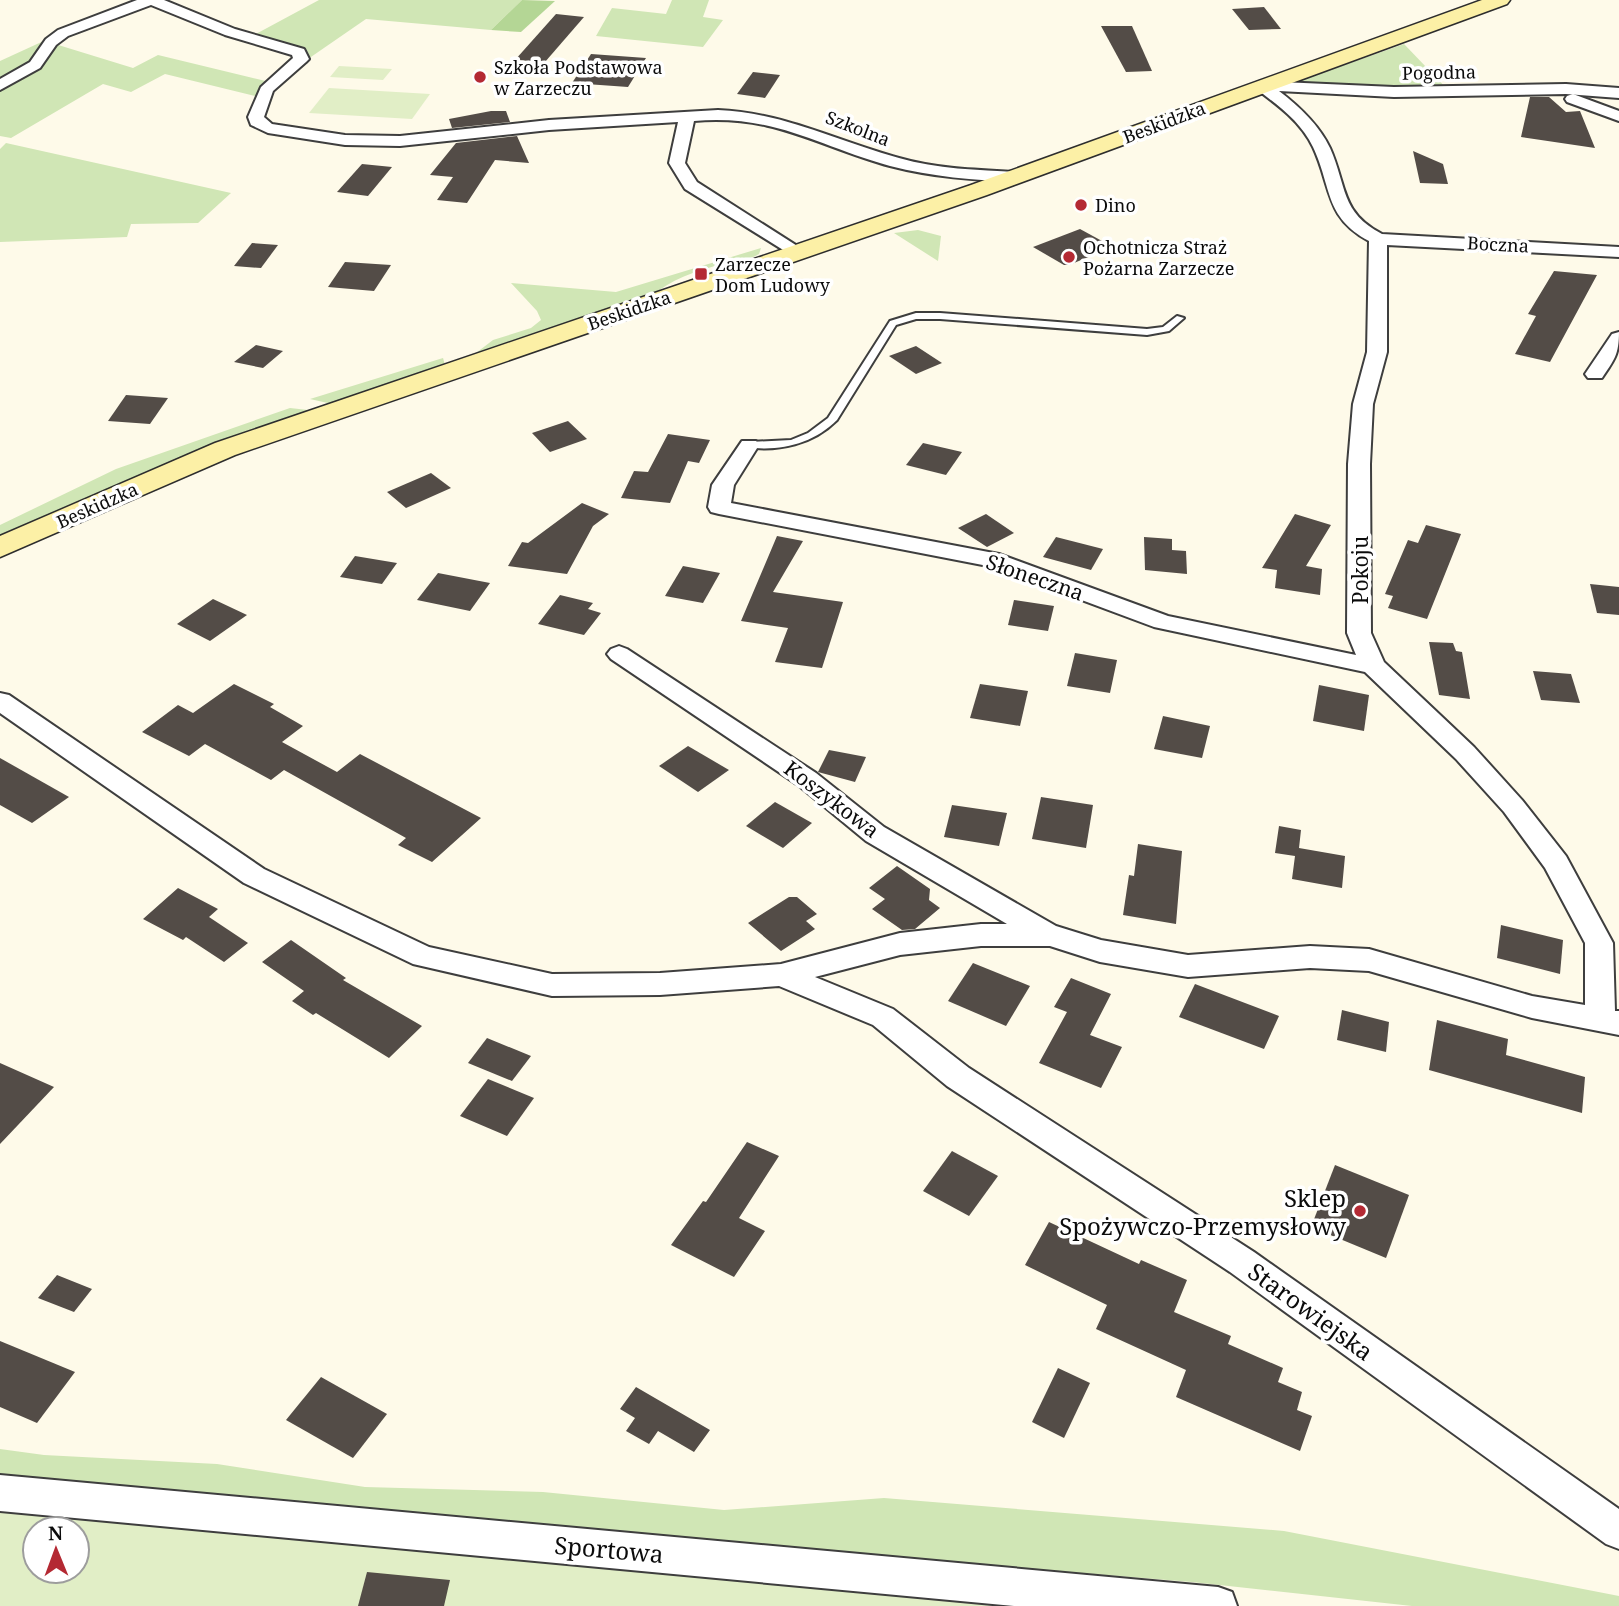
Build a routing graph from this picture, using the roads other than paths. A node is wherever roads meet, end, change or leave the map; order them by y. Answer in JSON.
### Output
{"nodes":[{"id":1,"x":151,"y":0,"type":"edge"},
{"id":2,"x":1500,"y":0,"type":"edge"},
{"id":3,"x":0,"y":85,"type":"edge"},
{"id":4,"x":1261,"y":86,"type":"junction"},
{"id":5,"x":1545,"y":89,"type":"junction"},
{"id":6,"x":1619,"y":93,"type":"edge"},
{"id":7,"x":1619,"y":116,"type":"edge"},
{"id":8,"x":687,"y":117,"type":"junction"},
{"id":9,"x":1017,"y":177,"type":"junction"},
{"id":10,"x":1378,"y":239,"type":"junction"},
{"id":11,"x":1619,"y":252,"type":"edge"},
{"id":12,"x":796,"y":253,"type":"junction"},
{"id":13,"x":1180,"y":318,"type":"dead end"},
{"id":14,"x":1619,"y":338,"type":"edge"},
{"id":15,"x":1595,"y":374,"type":"dead end"},
{"id":16,"x":749,"y":445,"type":"joint"},
{"id":17,"x":0,"y":548,"type":"edge"},
{"id":18,"x":619,"y":654,"type":"dead end"},
{"id":19,"x":1373,"y":666,"type":"junction"},
{"id":20,"x":0,"y":701,"type":"edge"},
{"id":21,"x":1051,"y":935,"type":"junction"},
{"id":22,"x":781,"y":975,"type":"junction"},
{"id":23,"x":1609,"y":1020,"type":"edge"},
{"id":24,"x":0,"y":1493,"type":"edge"},
{"id":25,"x":1619,"y":1531,"type":"edge"},
{"id":26,"x":1218,"y":1606,"type":"edge"}],
"edges":[{"from":1,"to":3,"type":"street"},
{"from":1,"to":8,"type":"street","name":"Szkolna"},
{"from":2,"to":4,"type":"street","name":"Beskidzka"},
{"from":4,"to":5,"type":"street","name":"Pogodna"},
{"from":4,"to":9,"type":"street","name":"Beskidzka"},
{"from":4,"to":10,"type":"street"},
{"from":5,"to":6,"type":"street","name":"Pogodna"},
{"from":5,"to":7,"type":"street"},
{"from":8,"to":9,"type":"street","name":"Szkolna"},
{"from":8,"to":12,"type":"street"},
{"from":9,"to":12,"type":"street","name":"Beskidzka"},
{"from":10,"to":11,"type":"street","name":"Boczna"},
{"from":10,"to":19,"type":"street","name":"Pokoju"},
{"from":12,"to":17,"type":"street","name":"Beskidzka"},
{"from":13,"to":16,"type":"lane"},
{"from":14,"to":15,"type":"street"},
{"from":16,"to":19,"type":"street","name":"Słoneczna"},
{"from":18,"to":21,"type":"street","name":"Koszykowa"},
{"from":19,"to":23,"type":"street","name":"Pokoju"},
{"from":20,"to":22,"type":"street"},
{"from":21,"to":22,"type":"street"},
{"from":21,"to":23,"type":"street"},
{"from":22,"to":25,"type":"street","name":"Starowiejska"},
{"from":24,"to":26,"type":"street","name":"Sportowa"}]}
